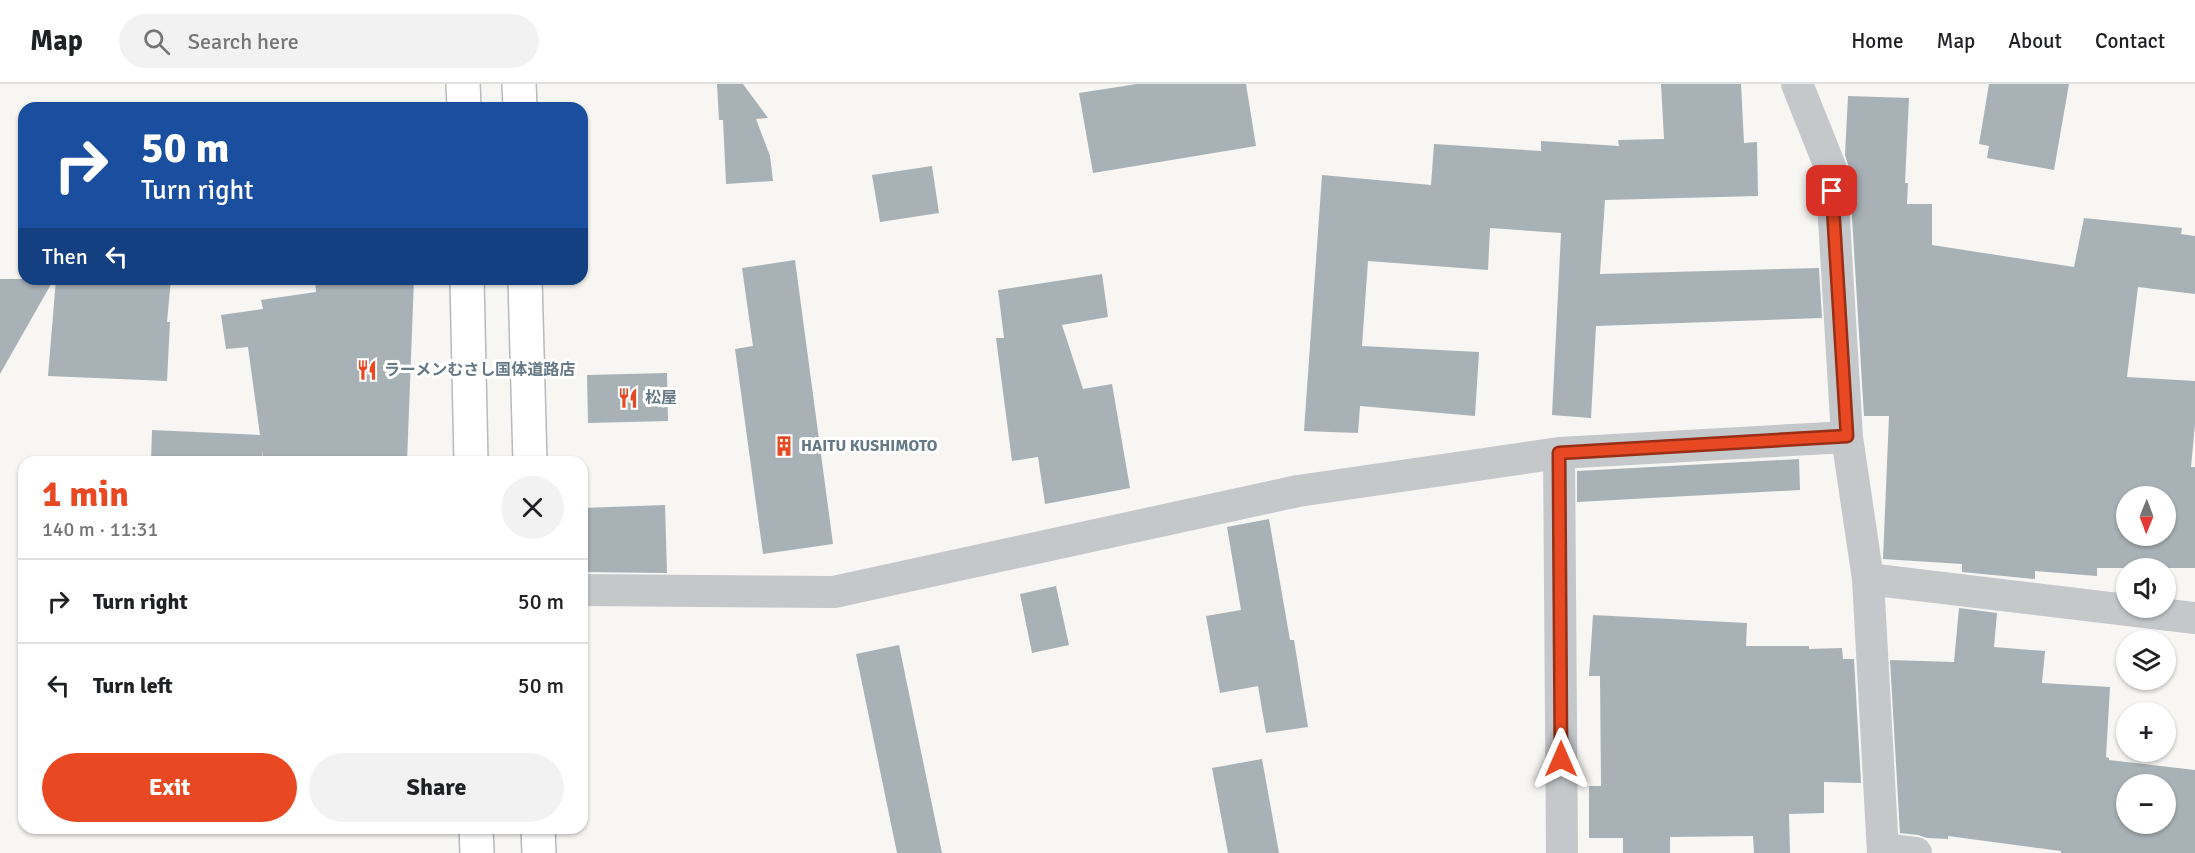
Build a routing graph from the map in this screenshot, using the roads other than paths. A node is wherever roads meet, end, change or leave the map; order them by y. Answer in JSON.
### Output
{"nodes":[{"id":1,"x":463,"y":84,"type":"edge"},
{"id":2,"x":519,"y":84,"type":"edge"},
{"id":3,"x":1797,"y":84,"type":"edge"},
{"id":4,"x":464,"y":102,"type":"edge"},
{"id":5,"x":520,"y":102,"type":"edge"},
{"id":6,"x":467,"y":285,"type":"edge"},
{"id":7,"x":525,"y":285,"type":"edge"},
{"id":8,"x":1847,"y":436,"type":"junction"},
{"id":9,"x":1559,"y":453,"type":"junction"},
{"id":10,"x":471,"y":456,"type":"edge"},
{"id":11,"x":530,"y":456,"type":"edge"},
{"id":12,"x":1868,"y":579,"type":"junction"},
{"id":13,"x":588,"y":590,"type":"edge"},
{"id":14,"x":2195,"y":618,"type":"edge"},
{"id":15,"x":476,"y":834,"type":"edge"},
{"id":16,"x":538,"y":834,"type":"edge"},
{"id":17,"x":1883,"y":851,"type":"edge"},
{"id":18,"x":477,"y":853,"type":"edge"},
{"id":19,"x":539,"y":853,"type":"edge"},
{"id":20,"x":1562,"y":853,"type":"edge"},
{"id":21,"x":1916,"y":853,"type":"edge"}],
"edges":[{"from":1,"to":4,"type":"main road"},
{"from":2,"to":5,"type":"main road"},
{"from":3,"to":8,"type":"street"},
{"from":6,"to":10,"type":"main road"},
{"from":7,"to":11,"type":"main road"},
{"from":8,"to":9,"type":"street"},
{"from":8,"to":12,"type":"street"},
{"from":9,"to":13,"type":"street"},
{"from":9,"to":20,"type":"street"},
{"from":12,"to":14,"type":"street"},
{"from":12,"to":17,"type":"street"},
{"from":15,"to":18,"type":"main road"},
{"from":16,"to":19,"type":"main road"},
{"from":17,"to":21,"type":"street"}]}
